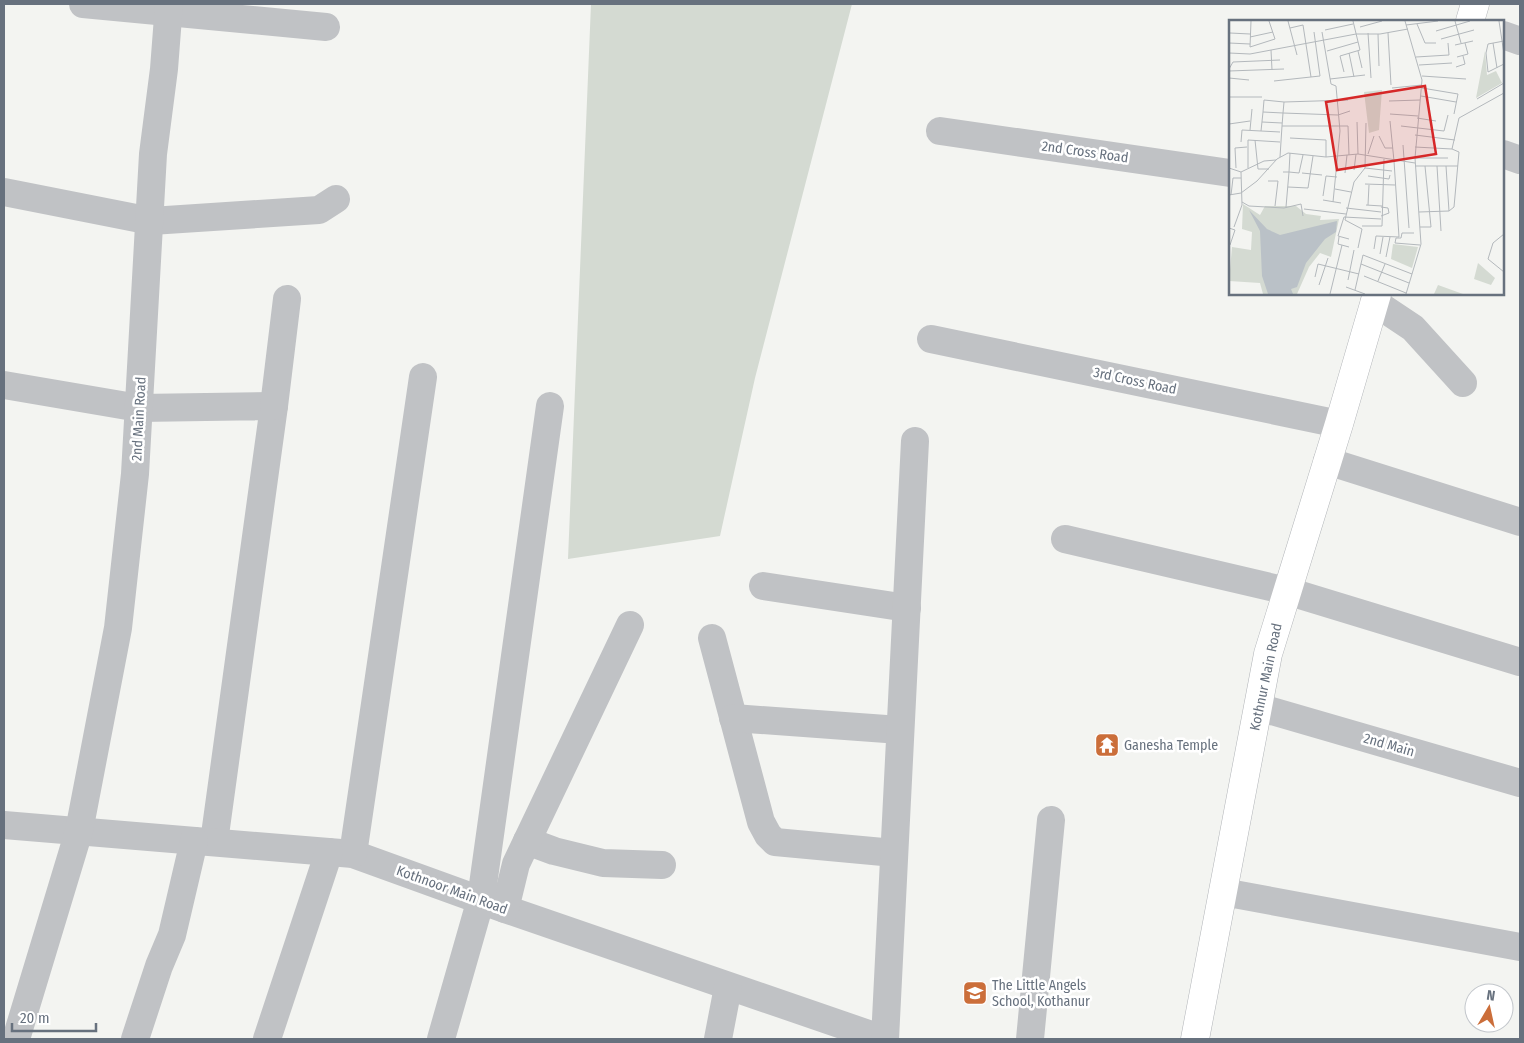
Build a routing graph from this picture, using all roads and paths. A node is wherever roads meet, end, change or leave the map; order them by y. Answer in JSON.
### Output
{"nodes":[{"id":1,"x":83,"y":4,"type":"edge"},
{"id":2,"x":1474,"y":4,"type":"edge"},
{"id":3,"x":169,"y":8,"type":"edge"},
{"id":4,"x":1470,"y":20,"type":"edge"},
{"id":5,"x":326,"y":26,"type":"dead end"},
{"id":6,"x":1504,"y":35,"type":"edge"},
{"id":7,"x":1520,"y":41,"type":"edge"},
{"id":8,"x":940,"y":131,"type":"dead end"},
{"id":9,"x":1504,"y":154,"type":"edge"},
{"id":10,"x":1520,"y":160,"type":"edge"},
{"id":11,"x":1229,"y":173,"type":"edge"},
{"id":12,"x":4,"y":192,"type":"edge"},
{"id":13,"x":336,"y":199,"type":"dead end"},
{"id":14,"x":151,"y":221,"type":"junction"},
{"id":15,"x":286,"y":298,"type":"dead end"},
{"id":16,"x":1375,"y":298,"type":"edge"},
{"id":17,"x":931,"y":339,"type":"dead end"},
{"id":18,"x":423,"y":377,"type":"dead end"},
{"id":19,"x":1463,"y":383,"type":"dead end"},
{"id":20,"x":4,"y":384,"type":"edge"},
{"id":21,"x":274,"y":406,"type":"junction"},
{"id":22,"x":550,"y":406,"type":"dead end"},
{"id":23,"x":139,"y":408,"type":"junction"},
{"id":24,"x":1339,"y":424,"type":"junction"},
{"id":25,"x":915,"y":441,"type":"dead end"},
{"id":26,"x":1328,"y":461,"type":"junction"},
{"id":27,"x":1520,"y":522,"type":"edge"},
{"id":28,"x":1065,"y":539,"type":"dead end"},
{"id":29,"x":763,"y":586,"type":"dead end"},
{"id":30,"x":1287,"y":591,"type":"junction"},
{"id":31,"x":907,"y":608,"type":"junction"},
{"id":32,"x":630,"y":625,"type":"dead end"},
{"id":33,"x":712,"y":638,"type":"dead end"},
{"id":34,"x":1520,"y":662,"type":"edge"},
{"id":35,"x":1258,"y":706,"type":"junction"},
{"id":36,"x":733,"y":718,"type":"junction"},
{"id":37,"x":900,"y":730,"type":"junction"},
{"id":38,"x":1520,"y":784,"type":"edge"},
{"id":39,"x":1051,"y":820,"type":"dead end"},
{"id":40,"x":4,"y":824,"type":"edge"},
{"id":41,"x":79,"y":831,"type":"junction"},
{"id":42,"x":204,"y":841,"type":"junction"},
{"id":43,"x":527,"y":842,"type":"junction"},
{"id":44,"x":341,"y":853,"type":"junction"},
{"id":45,"x":894,"y":853,"type":"junction"},
{"id":46,"x":662,"y":865,"type":"dead end"},
{"id":47,"x":1223,"y":892,"type":"junction"},
{"id":48,"x":493,"y":904,"type":"junction"},
{"id":49,"x":1520,"y":947,"type":"edge"},
{"id":50,"x":728,"y":987,"type":"junction"},
{"id":51,"x":878,"y":1038,"type":"edge"},
{"id":52,"x":16,"y":1039,"type":"edge"},
{"id":53,"x":135,"y":1039,"type":"edge"},
{"id":54,"x":267,"y":1039,"type":"edge"},
{"id":55,"x":441,"y":1039,"type":"edge"},
{"id":56,"x":718,"y":1039,"type":"edge"},
{"id":57,"x":1030,"y":1039,"type":"edge"},
{"id":58,"x":1195,"y":1039,"type":"edge"}],
"edges":[{"from":1,"to":3,"type":"street"},
{"from":2,"to":4,"type":"main road"},
{"from":3,"to":5,"type":"street"},
{"from":3,"to":14,"type":"street","name":"2nd Main Road"},
{"from":6,"to":7,"type":"street"},
{"from":8,"to":11,"type":"street","name":"2nd Cross Road"},
{"from":9,"to":10,"type":"street"},
{"from":12,"to":14,"type":"street"},
{"from":13,"to":14,"type":"street"},
{"from":14,"to":23,"type":"street","name":"2nd Main Road"},
{"from":15,"to":21,"type":"street"},
{"from":16,"to":19,"type":"street"},
{"from":16,"to":24,"type":"main road","name":"Kothnur Main Road"},
{"from":17,"to":24,"type":"street","name":"3rd Cross Road"},
{"from":18,"to":44,"type":"street"},
{"from":20,"to":23,"type":"street"},
{"from":21,"to":23,"type":"street"},
{"from":21,"to":42,"type":"street"},
{"from":22,"to":48,"type":"street"},
{"from":23,"to":41,"type":"street","name":"2nd Main Road"},
{"from":24,"to":26,"type":"main road","name":"Kothnur Main Road"},
{"from":25,"to":31,"type":"street"},
{"from":26,"to":27,"type":"street"},
{"from":26,"to":30,"type":"main road","name":"Kothnur Main Road"},
{"from":28,"to":30,"type":"street"},
{"from":29,"to":31,"type":"street"},
{"from":30,"to":34,"type":"street"},
{"from":30,"to":35,"type":"main road","name":"Kothnur Main Road"},
{"from":31,"to":37,"type":"street"},
{"from":32,"to":43,"type":"street"},
{"from":33,"to":36,"type":"street"},
{"from":35,"to":38,"type":"street","name":"2nd Main"},
{"from":35,"to":47,"type":"main road","name":"Kothnur Main Road"},
{"from":36,"to":37,"type":"street"},
{"from":36,"to":45,"type":"street"},
{"from":37,"to":45,"type":"street"},
{"from":39,"to":57,"type":"street"},
{"from":40,"to":41,"type":"street","name":"Kothnoor Main Road"},
{"from":41,"to":42,"type":"street","name":"Kothnoor Main Road"},
{"from":41,"to":52,"type":"street","name":"2nd Main Road"},
{"from":42,"to":44,"type":"street","name":"Kothnoor Main Road"},
{"from":42,"to":53,"type":"street"},
{"from":43,"to":46,"type":"street"},
{"from":43,"to":48,"type":"street"},
{"from":44,"to":48,"type":"street","name":"Kothnoor Main Road"},
{"from":44,"to":54,"type":"street"},
{"from":45,"to":51,"type":"street"},
{"from":47,"to":49,"type":"street"},
{"from":47,"to":58,"type":"main road","name":"Kothnur Main Road"},
{"from":48,"to":50,"type":"street","name":"Kothnoor Main Road"},
{"from":48,"to":55,"type":"street"},
{"from":50,"to":51,"type":"street","name":"Kothnoor Main Road"},
{"from":50,"to":56,"type":"street"}]}
